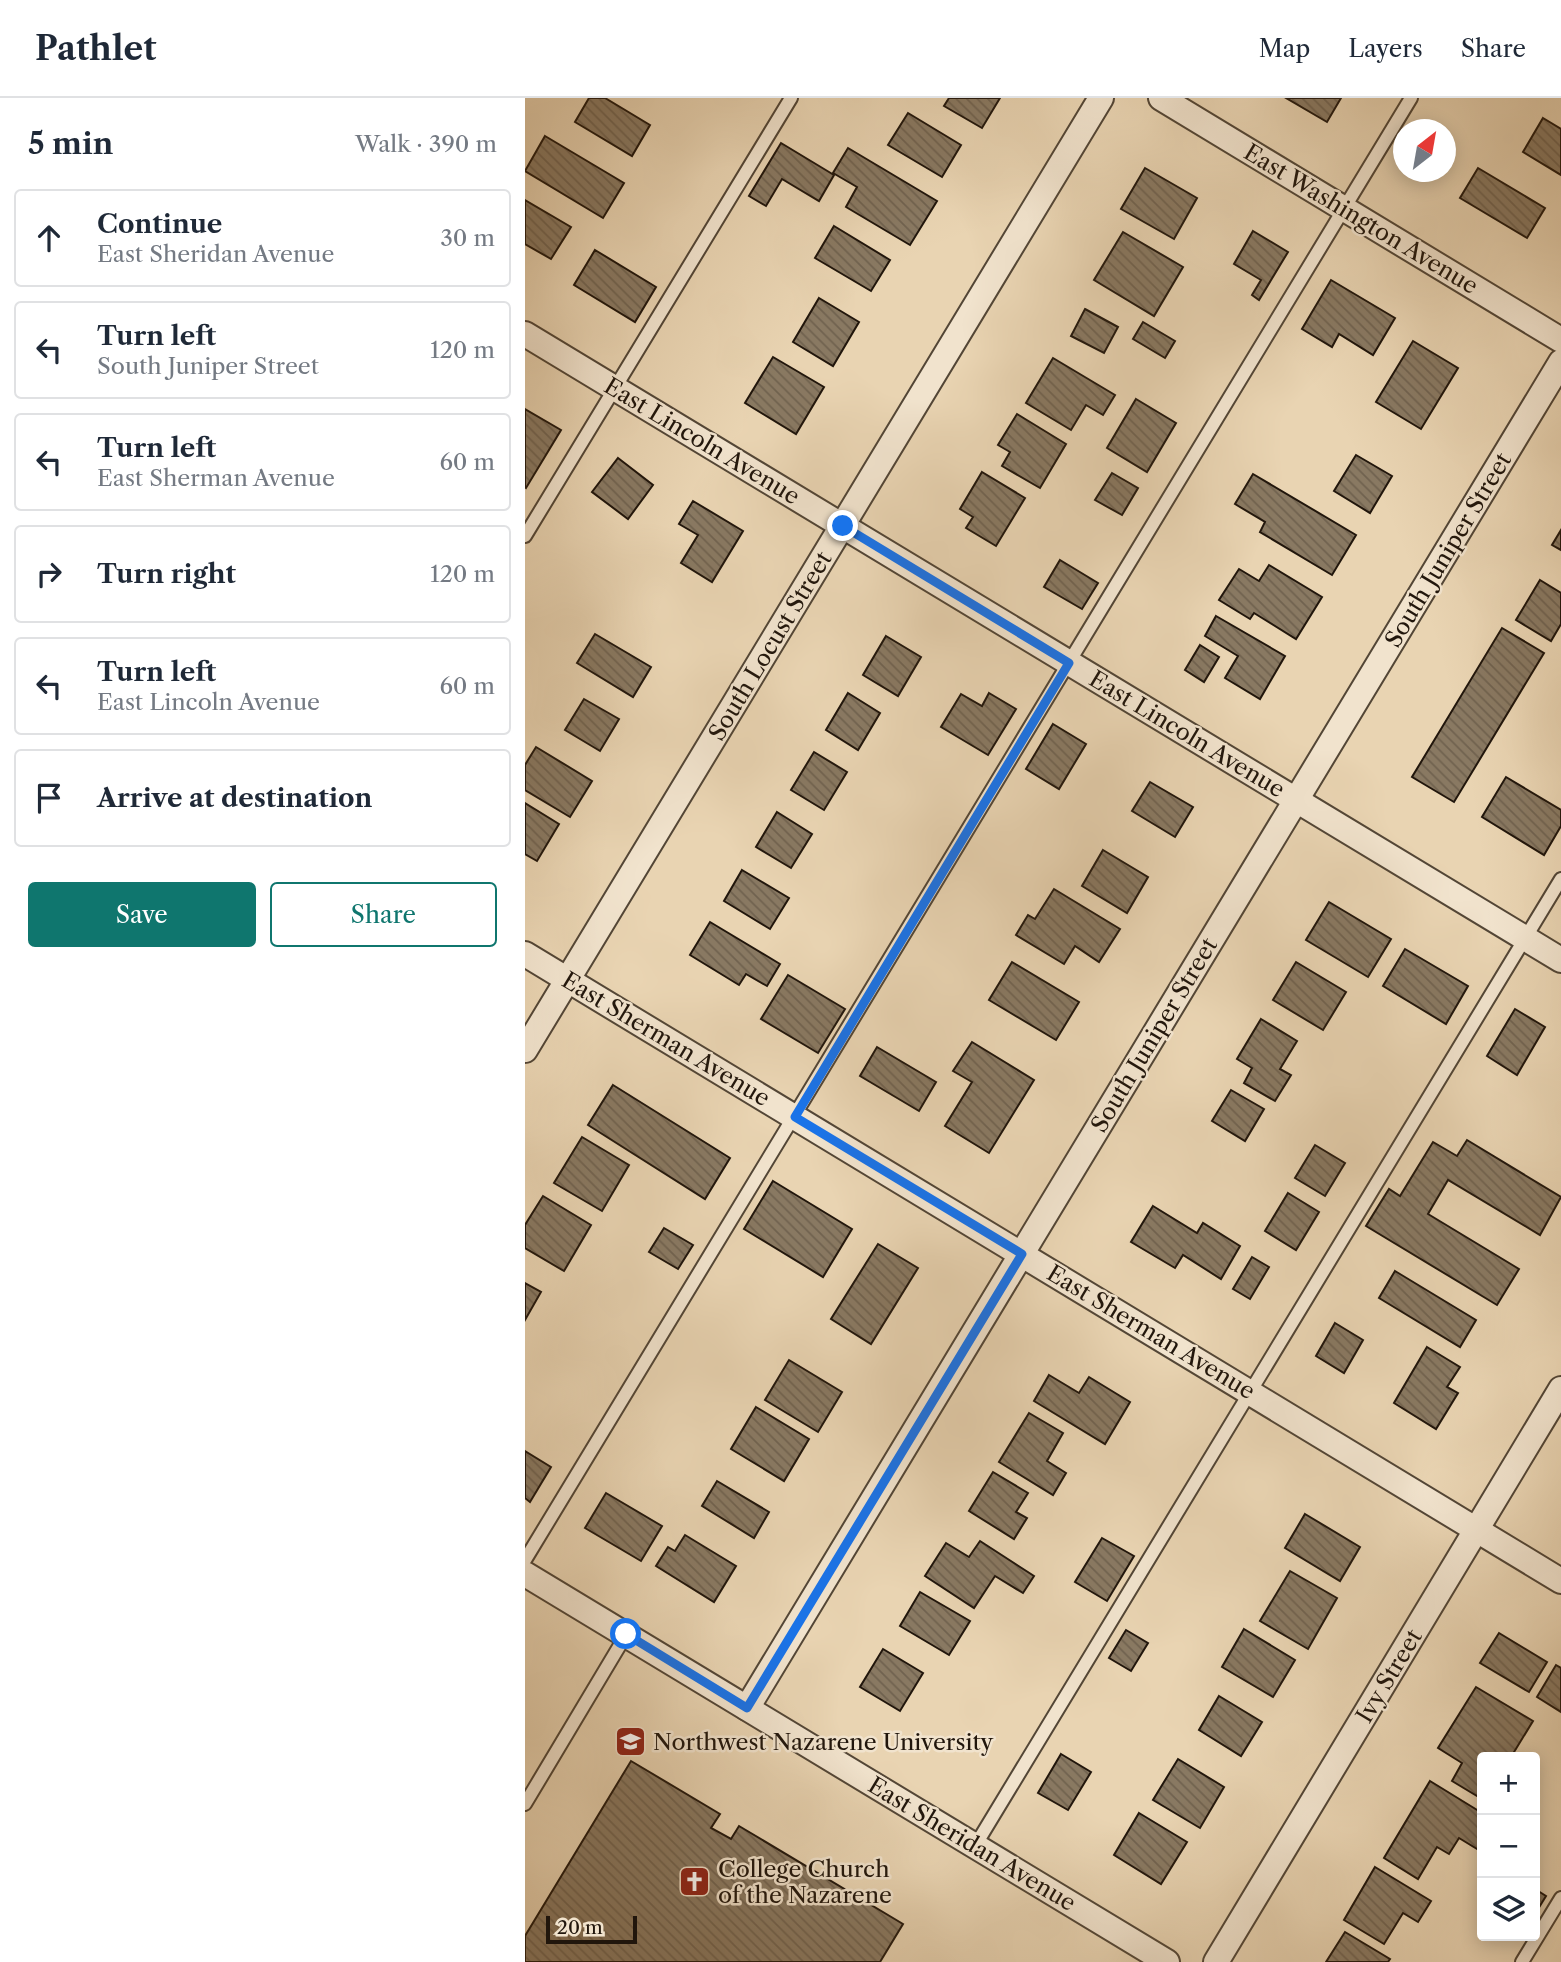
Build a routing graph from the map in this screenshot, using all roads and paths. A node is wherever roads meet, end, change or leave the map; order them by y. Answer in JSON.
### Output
{"nodes":[{"id":1,"x":791,"y":98,"type":"edge"},
{"id":2,"x":1101,"y":98,"type":"edge"},
{"id":3,"x":1161,"y":98,"type":"edge"},
{"id":4,"x":1411,"y":98,"type":"edge"},
{"id":5,"x":1345,"y":209,"type":"junction"},
{"id":6,"x":525,"y":334,"type":"edge"},
{"id":7,"x":1561,"y":340,"type":"edge"},
{"id":8,"x":1561,"y":362,"type":"edge"},
{"id":9,"x":614,"y":388,"type":"junction"},
{"id":10,"x":843,"y":526,"type":"junction"},
{"id":11,"x":525,"y":536,"type":"edge"},
{"id":12,"x":1069,"y":663,"type":"junction"},
{"id":13,"x":1296,"y":800,"type":"junction"},
{"id":14,"x":1561,"y":879,"type":"edge"},
{"id":15,"x":1525,"y":938,"type":"junction"},
{"id":16,"x":525,"y":954,"type":"edge"},
{"id":17,"x":1561,"y":960,"type":"edge"},
{"id":18,"x":568,"y":979,"type":"junction"},
{"id":19,"x":525,"y":1050,"type":"edge"},
{"id":20,"x":795,"y":1117,"type":"junction"},
{"id":21,"x":1022,"y":1254,"type":"junction"},
{"id":22,"x":1561,"y":1389,"type":"edge"},
{"id":23,"x":1250,"y":1392,"type":"junction"},
{"id":24,"x":1476,"y":1530,"type":"junction"},
{"id":25,"x":525,"y":1560,"type":"edge"},
{"id":26,"x":525,"y":1574,"type":"edge"},
{"id":27,"x":1561,"y":1581,"type":"edge"},
{"id":28,"x":626,"y":1634,"type":"junction"},
{"id":29,"x":747,"y":1708,"type":"junction"},
{"id":30,"x":525,"y":1804,"type":"edge"},
{"id":31,"x":975,"y":1846,"type":"junction"},
{"id":32,"x":1561,"y":1898,"type":"edge"},
{"id":33,"x":1167,"y":1962,"type":"edge"},
{"id":34,"x":1216,"y":1962,"type":"edge"},
{"id":35,"x":1522,"y":1962,"type":"edge"}],
"edges":[{"from":1,"to":9,"type":"lane"},
{"from":2,"to":10,"type":"street","name":"South Locust Street"},
{"from":3,"to":5,"type":"street","name":"East Washington Avenue"},
{"from":4,"to":5,"type":"lane"},
{"from":5,"to":7,"type":"street","name":"East Washington Avenue"},
{"from":5,"to":12,"type":"lane"},
{"from":6,"to":9,"type":"street","name":"East Lincoln Avenue"},
{"from":8,"to":13,"type":"street","name":"South Juniper Street"},
{"from":9,"to":10,"type":"street","name":"East Lincoln Avenue"},
{"from":9,"to":11,"type":"lane"},
{"from":10,"to":12,"type":"street","name":"East Lincoln Avenue"},
{"from":10,"to":18,"type":"street","name":"South Locust Street"},
{"from":12,"to":13,"type":"street","name":"East Lincoln Avenue"},
{"from":12,"to":20,"type":"lane"},
{"from":13,"to":15,"type":"street","name":"East Lincoln Avenue"},
{"from":13,"to":21,"type":"street","name":"South Juniper Street"},
{"from":14,"to":15,"type":"lane"},
{"from":15,"to":17,"type":"street","name":"East Lincoln Avenue"},
{"from":15,"to":23,"type":"lane"},
{"from":16,"to":18,"type":"street","name":"East Sherman Avenue"},
{"from":18,"to":19,"type":"street","name":"South Locust Street"},
{"from":18,"to":20,"type":"street","name":"East Sherman Avenue"},
{"from":20,"to":21,"type":"street","name":"East Sherman Avenue"},
{"from":20,"to":25,"type":"lane"},
{"from":21,"to":23,"type":"street","name":"East Sherman Avenue"},
{"from":21,"to":29,"type":"street","name":"South Juniper Street"},
{"from":22,"to":24,"type":"street","name":"Ivy Street"},
{"from":23,"to":24,"type":"street","name":"East Sherman Avenue"},
{"from":23,"to":31,"type":"lane"},
{"from":24,"to":27,"type":"street","name":"East Sherman Avenue"},
{"from":24,"to":34,"type":"street","name":"Ivy Street"},
{"from":26,"to":28,"type":"street","name":"East Sheridan Avenue"},
{"from":28,"to":29,"type":"street","name":"East Sheridan Avenue"},
{"from":28,"to":30,"type":"lane"},
{"from":29,"to":31,"type":"street","name":"East Sheridan Avenue"},
{"from":31,"to":33,"type":"street","name":"East Sheridan Avenue"},
{"from":32,"to":35,"type":"lane"}]}
